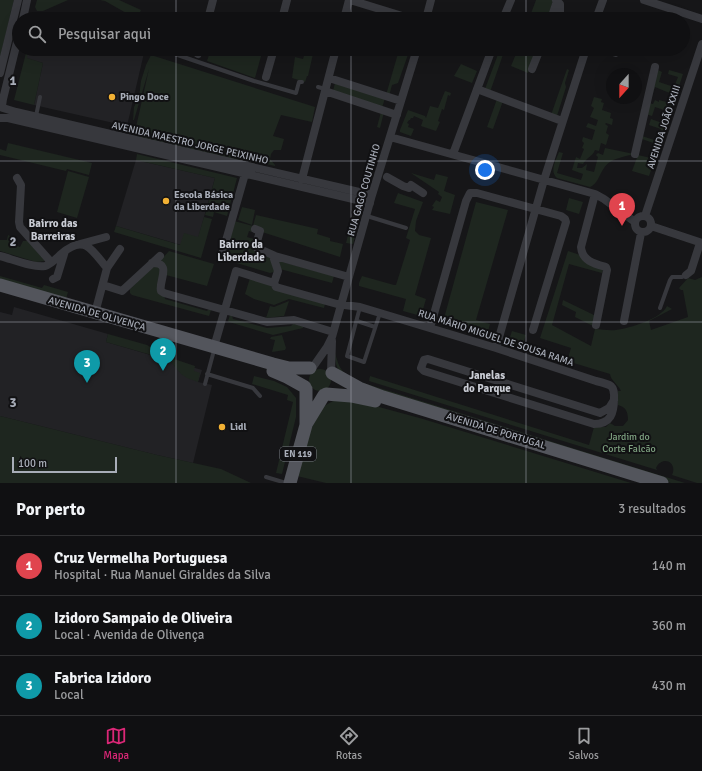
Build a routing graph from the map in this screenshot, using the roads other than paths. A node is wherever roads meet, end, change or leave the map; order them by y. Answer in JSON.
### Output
{"nodes":[{"id":1,"x":18,"y":0,"type":"edge"},
{"id":2,"x":27,"y":0,"type":"edge"},
{"id":3,"x":213,"y":0,"type":"edge"},
{"id":4,"x":287,"y":0,"type":"edge"},
{"id":5,"x":349,"y":0,"type":"edge"},
{"id":6,"x":431,"y":0,"type":"edge"},
{"id":7,"x":511,"y":0,"type":"edge"},
{"id":8,"x":557,"y":0,"type":"edge"},
{"id":9,"x":603,"y":0,"type":"edge"},
{"id":10,"x":644,"y":0,"type":"edge"},
{"id":11,"x":15,"y":12,"type":"edge"},
{"id":12,"x":24,"y":12,"type":"edge"},
{"id":13,"x":210,"y":12,"type":"edge"},
{"id":14,"x":284,"y":12,"type":"edge"},
{"id":15,"x":346,"y":12,"type":"edge"},
{"id":16,"x":389,"y":12,"type":"edge"},
{"id":17,"x":428,"y":12,"type":"edge"},
{"id":18,"x":507,"y":12,"type":"edge"},
{"id":19,"x":553,"y":12,"type":"edge"},
{"id":20,"x":560,"y":12,"type":"edge"},
{"id":21,"x":599,"y":12,"type":"edge"},
{"id":22,"x":679,"y":12,"type":"edge"},
{"id":23,"x":690,"y":16,"type":"edge"},
{"id":24,"x":702,"y":20,"type":"edge"},
{"id":25,"x":12,"y":24,"type":"edge"},
{"id":26,"x":701,"y":48,"type":"edge"},
{"id":27,"x":14,"y":56,"type":"edge"},
{"id":28,"x":181,"y":56,"type":"edge"},
{"id":29,"x":272,"y":56,"type":"edge"},
{"id":30,"x":334,"y":56,"type":"edge"},
{"id":31,"x":415,"y":56,"type":"edge"},
{"id":32,"x":489,"y":56,"type":"edge"},
{"id":33,"x":537,"y":56,"type":"edge"},
{"id":34,"x":584,"y":56,"type":"edge"},
{"id":35,"x":655,"y":67,"type":"dead end"},
{"id":36,"x":532,"y":70,"type":"dead end"},
{"id":37,"x":0,"y":73,"type":"edge"},
{"id":38,"x":266,"y":77,"type":"dead end"},
{"id":39,"x":329,"y":78,"type":"junction"},
{"id":40,"x":302,"y":82,"type":"dead end"},
{"id":41,"x":323,"y":89,"type":"junction"},
{"id":42,"x":477,"y":89,"type":"junction"},
{"id":43,"x":40,"y":97,"type":"dead end"},
{"id":44,"x":401,"y":101,"type":"junction"},
{"id":45,"x":2,"y":106,"type":"edge"},
{"id":46,"x":397,"y":115,"type":"junction"},
{"id":47,"x":36,"y":117,"type":"junction"},
{"id":48,"x":0,"y":118,"type":"edge"},
{"id":49,"x":562,"y":121,"type":"junction"},
{"id":50,"x":390,"y":137,"type":"junction"},
{"id":51,"x":453,"y":154,"type":"junction"},
{"id":52,"x":635,"y":154,"type":"dead end"},
{"id":53,"x":245,"y":174,"type":"junction"},
{"id":54,"x":387,"y":177,"type":"dead end"},
{"id":55,"x":17,"y":178,"type":"dead end"},
{"id":56,"x":302,"y":179,"type":"junction"},
{"id":57,"x":544,"y":180,"type":"junction"},
{"id":58,"x":423,"y":192,"type":"dead end"},
{"id":59,"x":595,"y":194,"type":"junction"},
{"id":60,"x":371,"y":199,"type":"junction"},
{"id":61,"x":536,"y":209,"type":"junction"},
{"id":62,"x":367,"y":216,"type":"junction"},
{"id":63,"x":645,"y":216,"type":"junction"},
{"id":64,"x":635,"y":222,"type":"junction"},
{"id":65,"x":651,"y":226,"type":"junction"},
{"id":66,"x":406,"y":228,"type":"dead end"},
{"id":67,"x":255,"y":230,"type":"dead end"},
{"id":68,"x":641,"y":232,"type":"junction"},
{"id":69,"x":106,"y":237,"type":"dead end"},
{"id":70,"x":701,"y":243,"type":"edge"},
{"id":71,"x":80,"y":244,"type":"junction"},
{"id":72,"x":120,"y":249,"type":"dead end"},
{"id":73,"x":65,"y":250,"type":"junction"},
{"id":74,"x":0,"y":256,"type":"edge"},
{"id":75,"x":160,"y":256,"type":"dead end"},
{"id":76,"x":276,"y":256,"type":"junction"},
{"id":77,"x":221,"y":258,"type":"dead end"},
{"id":78,"x":52,"y":262,"type":"junction"},
{"id":79,"x":152,"y":263,"type":"junction"},
{"id":80,"x":107,"y":268,"type":"junction"},
{"id":81,"x":686,"y":275,"type":"joint"},
{"id":82,"x":349,"y":277,"type":"junction"},
{"id":83,"x":53,"y":279,"type":"dead end"},
{"id":84,"x":274,"y":283,"type":"junction"},
{"id":85,"x":0,"y":285,"type":"edge"},
{"id":86,"x":103,"y":285,"type":"junction"},
{"id":87,"x":0,"y":292,"type":"edge"},
{"id":88,"x":341,"y":304,"type":"junction"},
{"id":89,"x":360,"y":307,"type":"junction"},
{"id":90,"x":660,"y":308,"type":"dead end"},
{"id":91,"x":225,"y":310,"type":"junction"},
{"id":92,"x":95,"y":313,"type":"junction"},
{"id":93,"x":380,"y":313,"type":"junction"},
{"id":94,"x":357,"y":321,"type":"junction"},
{"id":95,"x":624,"y":321,"type":"dead end"},
{"id":96,"x":596,"y":325,"type":"dead end"},
{"id":97,"x":375,"y":327,"type":"junction"},
{"id":98,"x":430,"y":328,"type":"junction"},
{"id":99,"x":533,"y":330,"type":"dead end"},
{"id":100,"x":332,"y":334,"type":"junction"},
{"id":101,"x":496,"y":348,"type":"junction"},
{"id":102,"x":214,"y":351,"type":"junction"},
{"id":103,"x":312,"y":367,"type":"junction"},
{"id":104,"x":332,"y":373,"type":"junction"},
{"id":105,"x":207,"y":374,"type":"junction"},
{"id":106,"x":489,"y":378,"type":"junction"},
{"id":107,"x":205,"y":384,"type":"dead end"},
{"id":108,"x":306,"y":388,"type":"junction"},
{"id":109,"x":485,"y":390,"type":"junction"},
{"id":110,"x":325,"y":395,"type":"junction"},
{"id":111,"x":260,"y":396,"type":"dead end"},
{"id":112,"x":554,"y":398,"type":"junction"},
{"id":113,"x":614,"y":400,"type":"junction"},
{"id":114,"x":550,"y":410,"type":"junction"},
{"id":115,"x":597,"y":412,"type":"junction"},
{"id":116,"x":594,"y":424,"type":"junction"},
{"id":117,"x":306,"y":425,"type":"junction"},
{"id":118,"x":266,"y":478,"type":"dead end"},
{"id":119,"x":286,"y":483,"type":"edge"},
{"id":120,"x":290,"y":483,"type":"edge"},
{"id":121,"x":642,"y":483,"type":"edge"},
{"id":122,"x":662,"y":483,"type":"edge"}],
"edges":[{"from":1,"to":11,"type":"street"},
{"from":2,"to":12,"type":"street"},
{"from":3,"to":13,"type":"street"},
{"from":4,"to":14,"type":"street"},
{"from":5,"to":15,"type":"street"},
{"from":5,"to":16,"type":"street"},
{"from":6,"to":17,"type":"street"},
{"from":7,"to":18,"type":"street"},
{"from":8,"to":19,"type":"street"},
{"from":8,"to":20,"type":"street"},
{"from":9,"to":21,"type":"street"},
{"from":10,"to":22,"type":"street"},
{"from":23,"to":24,"type":"street"},
{"from":25,"to":37,"type":"street"},
{"from":26,"to":63,"type":"street","name":"AVENIDA JOÃO XXIII"},
{"from":27,"to":45,"type":"street"},
{"from":28,"to":40,"type":"lane"},
{"from":29,"to":38,"type":"street"},
{"from":30,"to":39,"type":"street"},
{"from":31,"to":44,"type":"street","name":"RUA GAGO COUTINHO"},
{"from":32,"to":42,"type":"street"},
{"from":33,"to":36,"type":"street"},
{"from":34,"to":49,"type":"street"},
{"from":35,"to":52,"type":"street"},
{"from":39,"to":41,"type":"street"},
{"from":39,"to":44,"type":"street"},
{"from":41,"to":46,"type":"street"},
{"from":41,"to":56,"type":"street"},
{"from":42,"to":49,"type":"street"},
{"from":42,"to":51,"type":"street"},
{"from":43,"to":47,"type":"lane"},
{"from":44,"to":46,"type":"street","name":"RUA GAGO COUTINHO"},
{"from":45,"to":47,"type":"street","name":"AVENIDA MAESTRO JORGE PEIXINHO"},
{"from":45,"to":48,"type":"street"},
{"from":46,"to":50,"type":"street","name":"RUA GAGO COUTINHO"},
{"from":47,"to":56,"type":"street","name":"AVENIDA MAESTRO JORGE PEIXINHO"},
{"from":48,"to":53,"type":"street","name":"AVENIDA MAESTRO JORGE PEIXINHO"},
{"from":49,"to":57,"type":"street"},
{"from":50,"to":51,"type":"street"},
{"from":50,"to":60,"type":"street","name":"RUA GAGO COUTINHO"},
{"from":51,"to":57,"type":"street"},
{"from":53,"to":60,"type":"street","name":"AVENIDA MAESTRO JORGE PEIXINHO"},
{"from":53,"to":77,"type":"street"},
{"from":54,"to":58,"type":"street"},
{"from":55,"to":78,"type":"street"},
{"from":56,"to":60,"type":"street","name":"AVENIDA MAESTRO JORGE PEIXINHO"},
{"from":57,"to":59,"type":"street"},
{"from":57,"to":61,"type":"street"},
{"from":59,"to":64,"type":"street"},
{"from":59,"to":96,"type":"street"},
{"from":60,"to":62,"type":"street","name":"RUA GAGO COUTINHO"},
{"from":61,"to":98,"type":"street"},
{"from":61,"to":99,"type":"street"},
{"from":61,"to":101,"type":"street"},
{"from":62,"to":66,"type":"lane"},
{"from":62,"to":82,"type":"street","name":"RUA GAGO COUTINHO"},
{"from":63,"to":64,"type":"street"},
{"from":63,"to":65,"type":"street"},
{"from":64,"to":68,"type":"street"},
{"from":65,"to":68,"type":"street"},
{"from":65,"to":70,"type":"street"},
{"from":67,"to":76,"type":"street"},
{"from":68,"to":95,"type":"street"},
{"from":69,"to":71,"type":"street"},
{"from":70,"to":81,"type":"street"},
{"from":71,"to":73,"type":"street"},
{"from":71,"to":80,"type":"street"},
{"from":72,"to":80,"type":"street"},
{"from":73,"to":78,"type":"street"},
{"from":73,"to":83,"type":"street"},
{"from":74,"to":78,"type":"street"},
{"from":75,"to":79,"type":"street"},
{"from":76,"to":82,"type":"street"},
{"from":76,"to":84,"type":"street"},
{"from":79,"to":86,"type":"street"},
{"from":79,"to":91,"type":"street"},
{"from":80,"to":86,"type":"street"},
{"from":81,"to":90,"type":"lane"},
{"from":82,"to":88,"type":"street","name":"RUA GAGO COUTINHO"},
{"from":84,"to":88,"type":"street","name":"RUA MÁRIO MIGUEL DE SOUSA RAMA"},
{"from":84,"to":91,"type":"street","name":"RUA MÁRIO MIGUEL DE SOUSA RAMA"},
{"from":85,"to":92,"type":"main road","name":"AVENIDA DE OLIVENÇA"},
{"from":86,"to":92,"type":"street"},
{"from":87,"to":102,"type":"main road","name":"AVENIDA DE OLIVENÇA"},
{"from":88,"to":89,"type":"street","name":"RUA MÁRIO MIGUEL DE SOUSA RAMA"},
{"from":88,"to":100,"type":"street","name":"RUA GAGO COUTINHO"},
{"from":89,"to":93,"type":"street","name":"RUA MÁRIO MIGUEL DE SOUSA RAMA"},
{"from":89,"to":94,"type":"lane"},
{"from":91,"to":100,"type":"street"},
{"from":91,"to":102,"type":"street"},
{"from":92,"to":102,"type":"main road","name":"AVENIDA DE OLIVENÇA"},
{"from":93,"to":97,"type":"lane"},
{"from":93,"to":98,"type":"street","name":"RUA MÁRIO MIGUEL DE SOUSA RAMA"},
{"from":94,"to":97,"type":"lane"},
{"from":94,"to":97,"type":"lane"},
{"from":98,"to":101,"type":"street","name":"RUA MÁRIO MIGUEL DE SOUSA RAMA"},
{"from":100,"to":103,"type":"street","name":"RUA GAGO COUTINHO"},
{"from":100,"to":104,"type":"street","name":"RUA GAGO COUTINHO"},
{"from":101,"to":113,"type":"street","name":"RUA MÁRIO MIGUEL DE SOUSA RAMA"},
{"from":102,"to":103,"type":"main road","name":"AVENIDA DE OLIVENÇA"},
{"from":102,"to":105,"type":"lane"},
{"from":102,"to":108,"type":"main road","name":"AVENIDA DE OLIVENÇA"},
{"from":103,"to":104,"type":"main road"},
{"from":103,"to":108,"type":"main road"},
{"from":104,"to":110,"type":"main road"},
{"from":104,"to":122,"type":"main road","name":"AVENIDA DE PORTUGAL"},
{"from":105,"to":107,"type":"lane"},
{"from":105,"to":111,"type":"lane"},
{"from":106,"to":109,"type":"street"},
{"from":106,"to":109,"type":"street"},
{"from":106,"to":112,"type":"street"},
{"from":108,"to":110,"type":"main road"},
{"from":108,"to":117,"type":"main road","number":"EN 119"},
{"from":109,"to":114,"type":"street"},
{"from":110,"to":117,"type":"main road","number":"EN 119"},
{"from":110,"to":121,"type":"main road","name":"AVENIDA DE PORTUGAL"},
{"from":112,"to":114,"type":"street"},
{"from":112,"to":115,"type":"street"},
{"from":113,"to":115,"type":"street"},
{"from":113,"to":116,"type":"street"},
{"from":114,"to":116,"type":"street"},
{"from":115,"to":116,"type":"street"},
{"from":117,"to":120,"type":"main road","number":"EN 119"},
{"from":118,"to":119,"type":"lane"}]}
